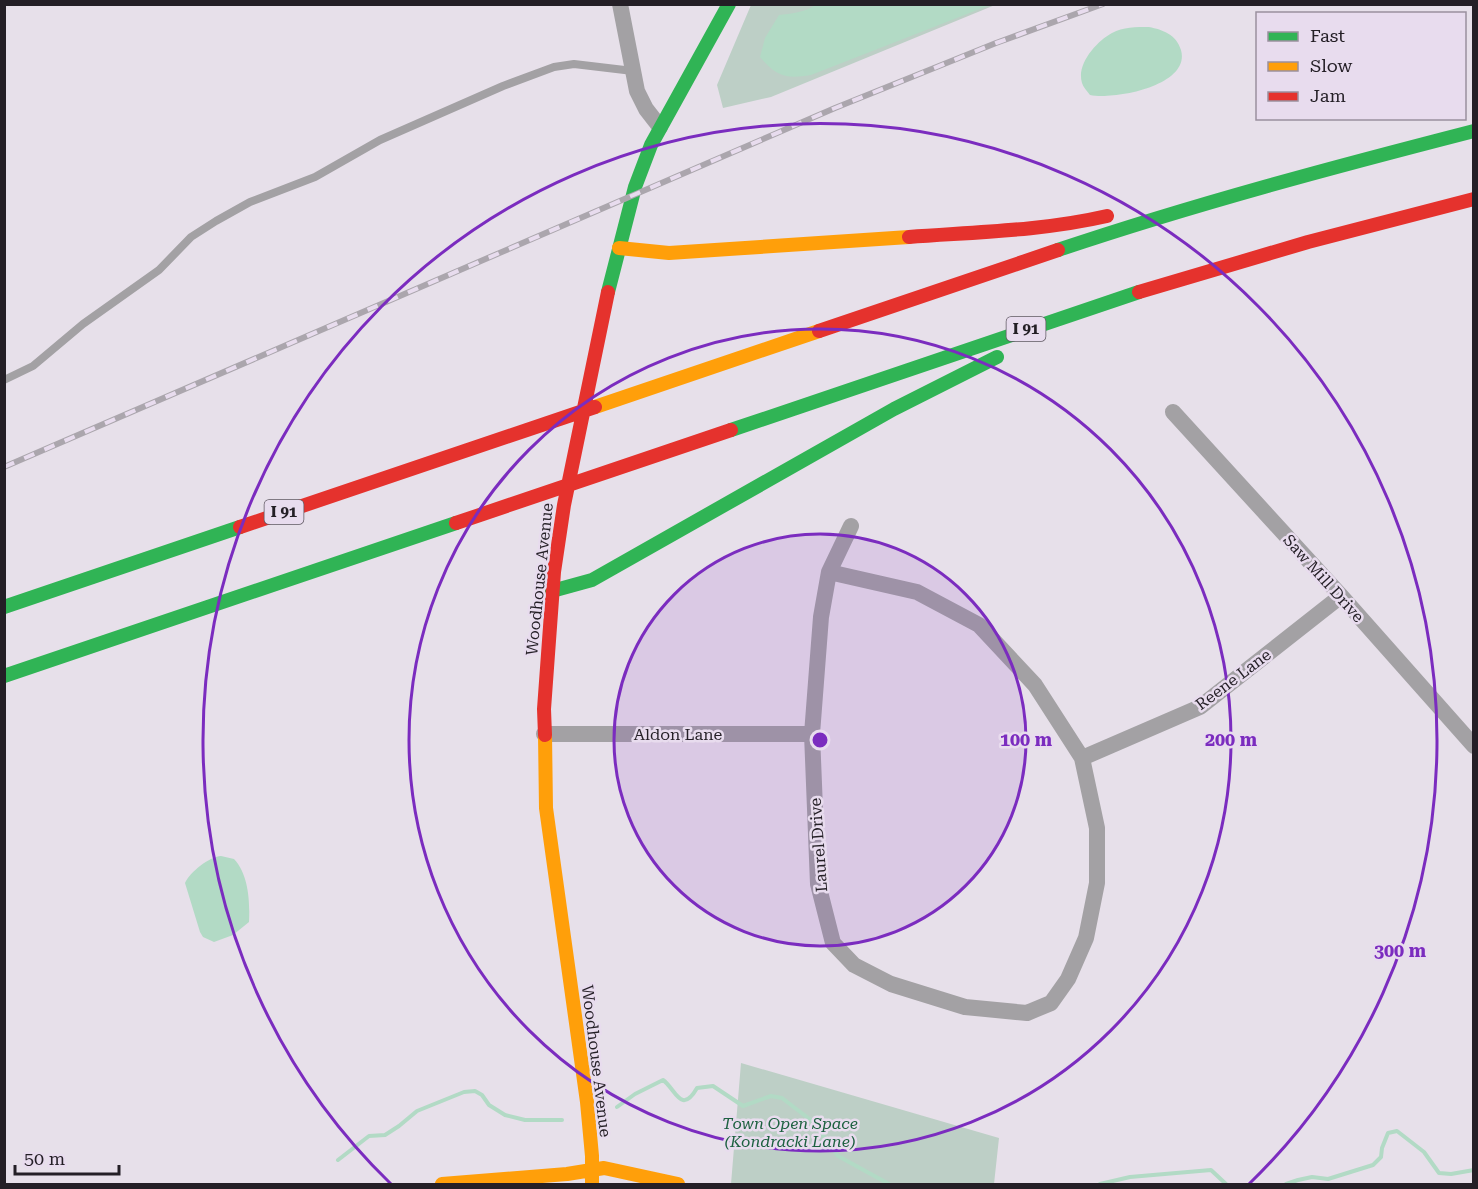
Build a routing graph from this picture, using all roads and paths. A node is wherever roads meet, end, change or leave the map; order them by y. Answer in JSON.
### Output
{"nodes":[{"id":1,"x":620,"y":4,"type":"edge"},
{"id":2,"x":729,"y":4,"type":"edge"},
{"id":3,"x":633,"y":71,"type":"junction"},
{"id":4,"x":660,"y":128,"type":"junction"},
{"id":5,"x":1473,"y":131,"type":"edge"},
{"id":6,"x":1473,"y":199,"type":"edge"},
{"id":7,"x":1155,"y":204,"type":"dead end"},
{"id":8,"x":1201,"y":204,"type":"junction"},
{"id":9,"x":1125,"y":211,"type":"dead end"},
{"id":10,"x":619,"y":248,"type":"junction"},
{"id":11,"x":1105,"y":303,"type":"junction"},
{"id":12,"x":1065,"y":332,"type":"dead end"},
{"id":13,"x":1005,"y":354,"type":"dead end"},
{"id":14,"x":4,"y":380,"type":"edge"},
{"id":15,"x":1173,"y":412,"type":"dead end"},
{"id":16,"x":851,"y":526,"type":"dead end"},
{"id":17,"x":829,"y":572,"type":"junction"},
{"id":18,"x":552,"y":591,"type":"junction"},
{"id":19,"x":1341,"y":596,"type":"junction"},
{"id":20,"x":4,"y":607,"type":"edge"},
{"id":21,"x":4,"y":676,"type":"edge"},
{"id":22,"x":544,"y":734,"type":"junction"},
{"id":23,"x":812,"y":734,"type":"junction"},
{"id":24,"x":1473,"y":746,"type":"edge"},
{"id":25,"x":1082,"y":758,"type":"junction"},
{"id":26,"x":592,"y":1169,"type":"junction"},
{"id":27,"x":442,"y":1185,"type":"edge"},
{"id":28,"x":592,"y":1185,"type":"edge"},
{"id":29,"x":678,"y":1185,"type":"edge"}],
"edges":[{"from":1,"to":3,"type":"street"},
{"from":2,"to":4,"type":"main road","name":"Woodhouse Avenue"},
{"from":3,"to":4,"type":"street"},
{"from":3,"to":14,"type":"lane"},
{"from":4,"to":10,"type":"main road","name":"Woodhouse Avenue"},
{"from":5,"to":8,"type":"main road","number":"I 91"},
{"from":6,"to":11,"type":"main road","number":"I 91"},
{"from":7,"to":8,"type":"main road"},
{"from":8,"to":20,"type":"main road","number":"I 91"},
{"from":9,"to":10,"type":"main road"},
{"from":10,"to":18,"type":"main road","name":"Woodhouse Avenue"},
{"from":11,"to":12,"type":"main road"},
{"from":11,"to":21,"type":"main road","number":"I 91"},
{"from":13,"to":18,"type":"main road"},
{"from":15,"to":19,"type":"street","name":"Saw Mill Drive"},
{"from":16,"to":17,"type":"street","name":"Laurel Drive"},
{"from":17,"to":23,"type":"street","name":"Laurel Drive"},
{"from":17,"to":25,"type":"street","name":"Laurel Drive"},
{"from":18,"to":22,"type":"main road","name":"Woodhouse Avenue"},
{"from":19,"to":24,"type":"street","name":"Saw Mill Drive"},
{"from":19,"to":25,"type":"street","name":"Reene Lane"},
{"from":22,"to":23,"type":"street","name":"Aldon Lane"},
{"from":22,"to":26,"type":"main road","name":"Woodhouse Avenue"},
{"from":23,"to":25,"type":"street","name":"Laurel Drive"},
{"from":26,"to":27,"type":"main road"},
{"from":26,"to":28,"type":"main road","name":"Woodhouse Avenue"},
{"from":26,"to":29,"type":"main road"}]}
